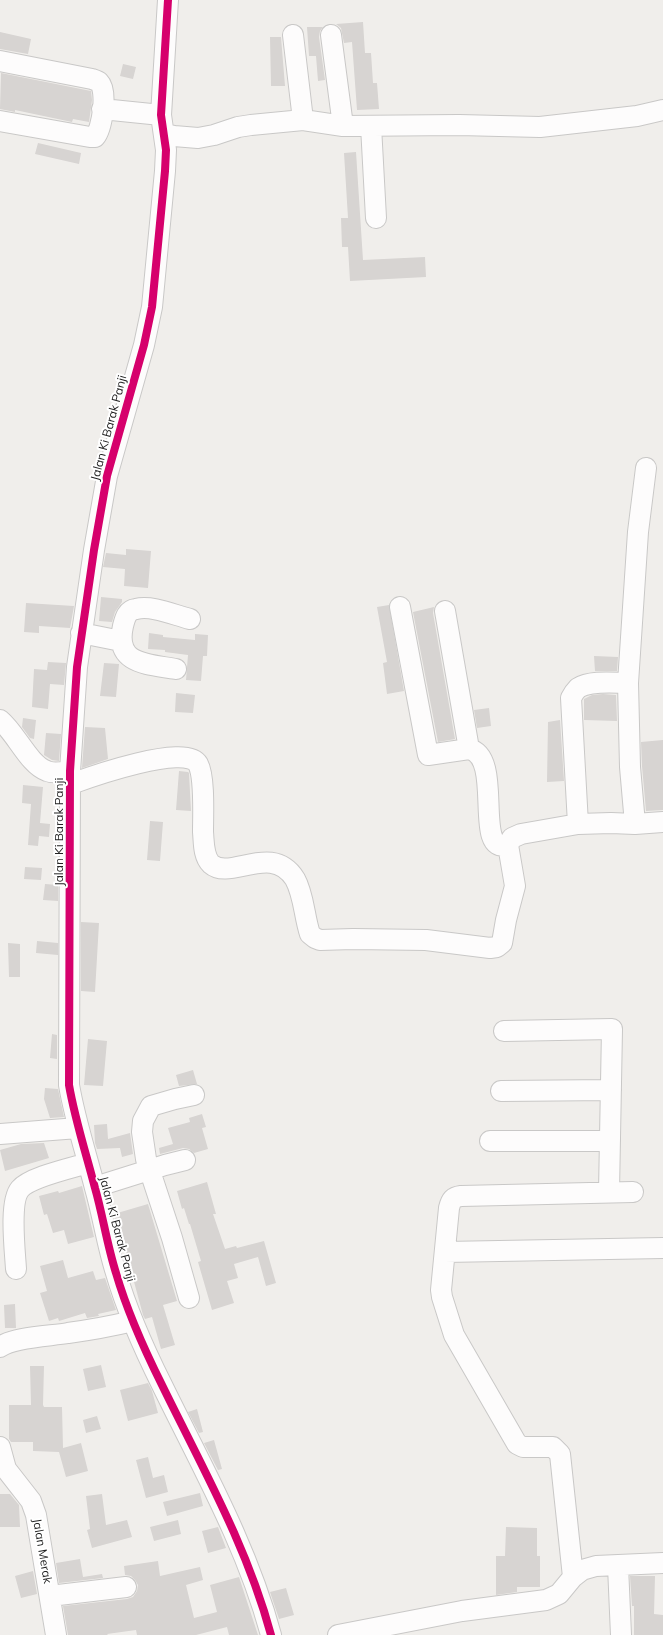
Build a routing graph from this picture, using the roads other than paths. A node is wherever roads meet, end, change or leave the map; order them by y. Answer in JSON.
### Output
{"nodes":[{"id":1,"x":168,"y":0,"type":"edge"},
{"id":2,"x":293,"y":35,"type":"dead end"},
{"id":3,"x":331,"y":35,"type":"dead end"},
{"id":4,"x":0,"y":61,"type":"edge"},
{"id":5,"x":102,"y":109,"type":"junction"},
{"id":6,"x":663,"y":110,"type":"edge"},
{"id":7,"x":302,"y":120,"type":"junction"},
{"id":8,"x":0,"y":121,"type":"edge"},
{"id":9,"x":163,"y":124,"type":"junction"},
{"id":10,"x":342,"y":126,"type":"junction"},
{"id":11,"x":371,"y":126,"type":"junction"},
{"id":12,"x":376,"y":218,"type":"dead end"},
{"id":13,"x":646,"y":468,"type":"dead end"},
{"id":14,"x":400,"y":607,"type":"dead end"},
{"id":15,"x":446,"y":611,"type":"dead end"},
{"id":16,"x":190,"y":619,"type":"dead end"},
{"id":17,"x":81,"y":633,"type":"junction"},
{"id":18,"x":121,"y":641,"type":"junction"},
{"id":19,"x":176,"y":668,"type":"dead end"},
{"id":20,"x":628,"y":683,"type":"junction"},
{"id":21,"x":0,"y":720,"type":"edge"},
{"id":22,"x":469,"y":749,"type":"junction"},
{"id":23,"x":71,"y":778,"type":"junction"},
{"id":24,"x":663,"y":822,"type":"edge"},
{"id":25,"x":578,"y":824,"type":"junction"},
{"id":26,"x":635,"y":824,"type":"junction"},
{"id":27,"x":508,"y":845,"type":"junction"},
{"id":28,"x":504,"y":1031,"type":"dead end"},
{"id":29,"x":611,"y":1090,"type":"junction"},
{"id":30,"x":501,"y":1091,"type":"dead end"},
{"id":31,"x":194,"y":1096,"type":"dead end"},
{"id":32,"x":78,"y":1128,"type":"junction"},
{"id":33,"x":0,"y":1134,"type":"edge"},
{"id":34,"x":490,"y":1141,"type":"dead end"},
{"id":35,"x":610,"y":1141,"type":"junction"},
{"id":36,"x":185,"y":1160,"type":"dead end"},
{"id":37,"x":88,"y":1163,"type":"junction"},
{"id":38,"x":148,"y":1170,"type":"junction"},
{"id":39,"x":95,"y":1187,"type":"junction"},
{"id":40,"x":609,"y":1192,"type":"junction"},
{"id":41,"x":633,"y":1192,"type":"dead end"},
{"id":42,"x":663,"y":1248,"type":"edge"},
{"id":43,"x":445,"y":1252,"type":"junction"},
{"id":44,"x":16,"y":1269,"type":"dead end"},
{"id":45,"x":190,"y":1298,"type":"dead end"},
{"id":46,"x":134,"y":1321,"type":"junction"},
{"id":47,"x":1,"y":1346,"type":"edge"},
{"id":48,"x":0,"y":1447,"type":"edge"},
{"id":49,"x":663,"y":1563,"type":"edge"},
{"id":50,"x":618,"y":1566,"type":"junction"},
{"id":51,"x":573,"y":1578,"type":"junction"},
{"id":52,"x":126,"y":1586,"type":"dead end"},
{"id":53,"x":50,"y":1596,"type":"junction"},
{"id":54,"x":56,"y":1635,"type":"edge"},
{"id":55,"x":271,"y":1635,"type":"edge"},
{"id":56,"x":338,"y":1635,"type":"edge"},
{"id":57,"x":621,"y":1635,"type":"edge"}],
"edges":[{"from":1,"to":9,"type":"street","name":"Jalan Ki Barak Panji"},
{"from":2,"to":7,"type":"street"},
{"from":3,"to":10,"type":"street"},
{"from":4,"to":5,"type":"street"},
{"from":5,"to":8,"type":"street"},
{"from":5,"to":9,"type":"street"},
{"from":6,"to":11,"type":"street"},
{"from":7,"to":9,"type":"street"},
{"from":7,"to":10,"type":"street"},
{"from":9,"to":17,"type":"street","name":"Jalan Ki Barak Panji"},
{"from":10,"to":11,"type":"street"},
{"from":11,"to":12,"type":"street"},
{"from":13,"to":20,"type":"street"},
{"from":14,"to":22,"type":"street"},
{"from":15,"to":22,"type":"street"},
{"from":16,"to":18,"type":"street"},
{"from":17,"to":18,"type":"street"},
{"from":17,"to":23,"type":"street","name":"Jalan Ki Barak Panji"},
{"from":18,"to":19,"type":"street"},
{"from":20,"to":25,"type":"street"},
{"from":20,"to":26,"type":"street"},
{"from":21,"to":23,"type":"street"},
{"from":22,"to":27,"type":"street"},
{"from":23,"to":27,"type":"street"},
{"from":23,"to":32,"type":"street","name":"Jalan Ki Barak Panji"},
{"from":24,"to":26,"type":"street"},
{"from":25,"to":26,"type":"street"},
{"from":25,"to":27,"type":"street"},
{"from":28,"to":29,"type":"street"},
{"from":29,"to":30,"type":"street"},
{"from":29,"to":35,"type":"street"},
{"from":31,"to":38,"type":"street"},
{"from":32,"to":33,"type":"street"},
{"from":32,"to":37,"type":"street","name":"Jalan Ki Barak Panji"},
{"from":34,"to":35,"type":"street"},
{"from":35,"to":40,"type":"street"},
{"from":36,"to":38,"type":"street"},
{"from":37,"to":39,"type":"street","name":"Jalan Ki Barak Panji"},
{"from":37,"to":44,"type":"street"},
{"from":38,"to":39,"type":"street"},
{"from":38,"to":45,"type":"street"},
{"from":39,"to":46,"type":"street","name":"Jalan Ki Barak Panji"},
{"from":40,"to":41,"type":"street"},
{"from":40,"to":43,"type":"street"},
{"from":42,"to":43,"type":"street"},
{"from":43,"to":51,"type":"street"},
{"from":46,"to":47,"type":"street"},
{"from":46,"to":55,"type":"street","name":"Jalan Ki Barak Panji"},
{"from":48,"to":53,"type":"street","name":"Jalan Merak"},
{"from":49,"to":50,"type":"street"},
{"from":50,"to":51,"type":"street"},
{"from":50,"to":57,"type":"street"},
{"from":51,"to":56,"type":"street"},
{"from":52,"to":53,"type":"street"},
{"from":53,"to":54,"type":"street","name":"Jalan Merak"}]}
